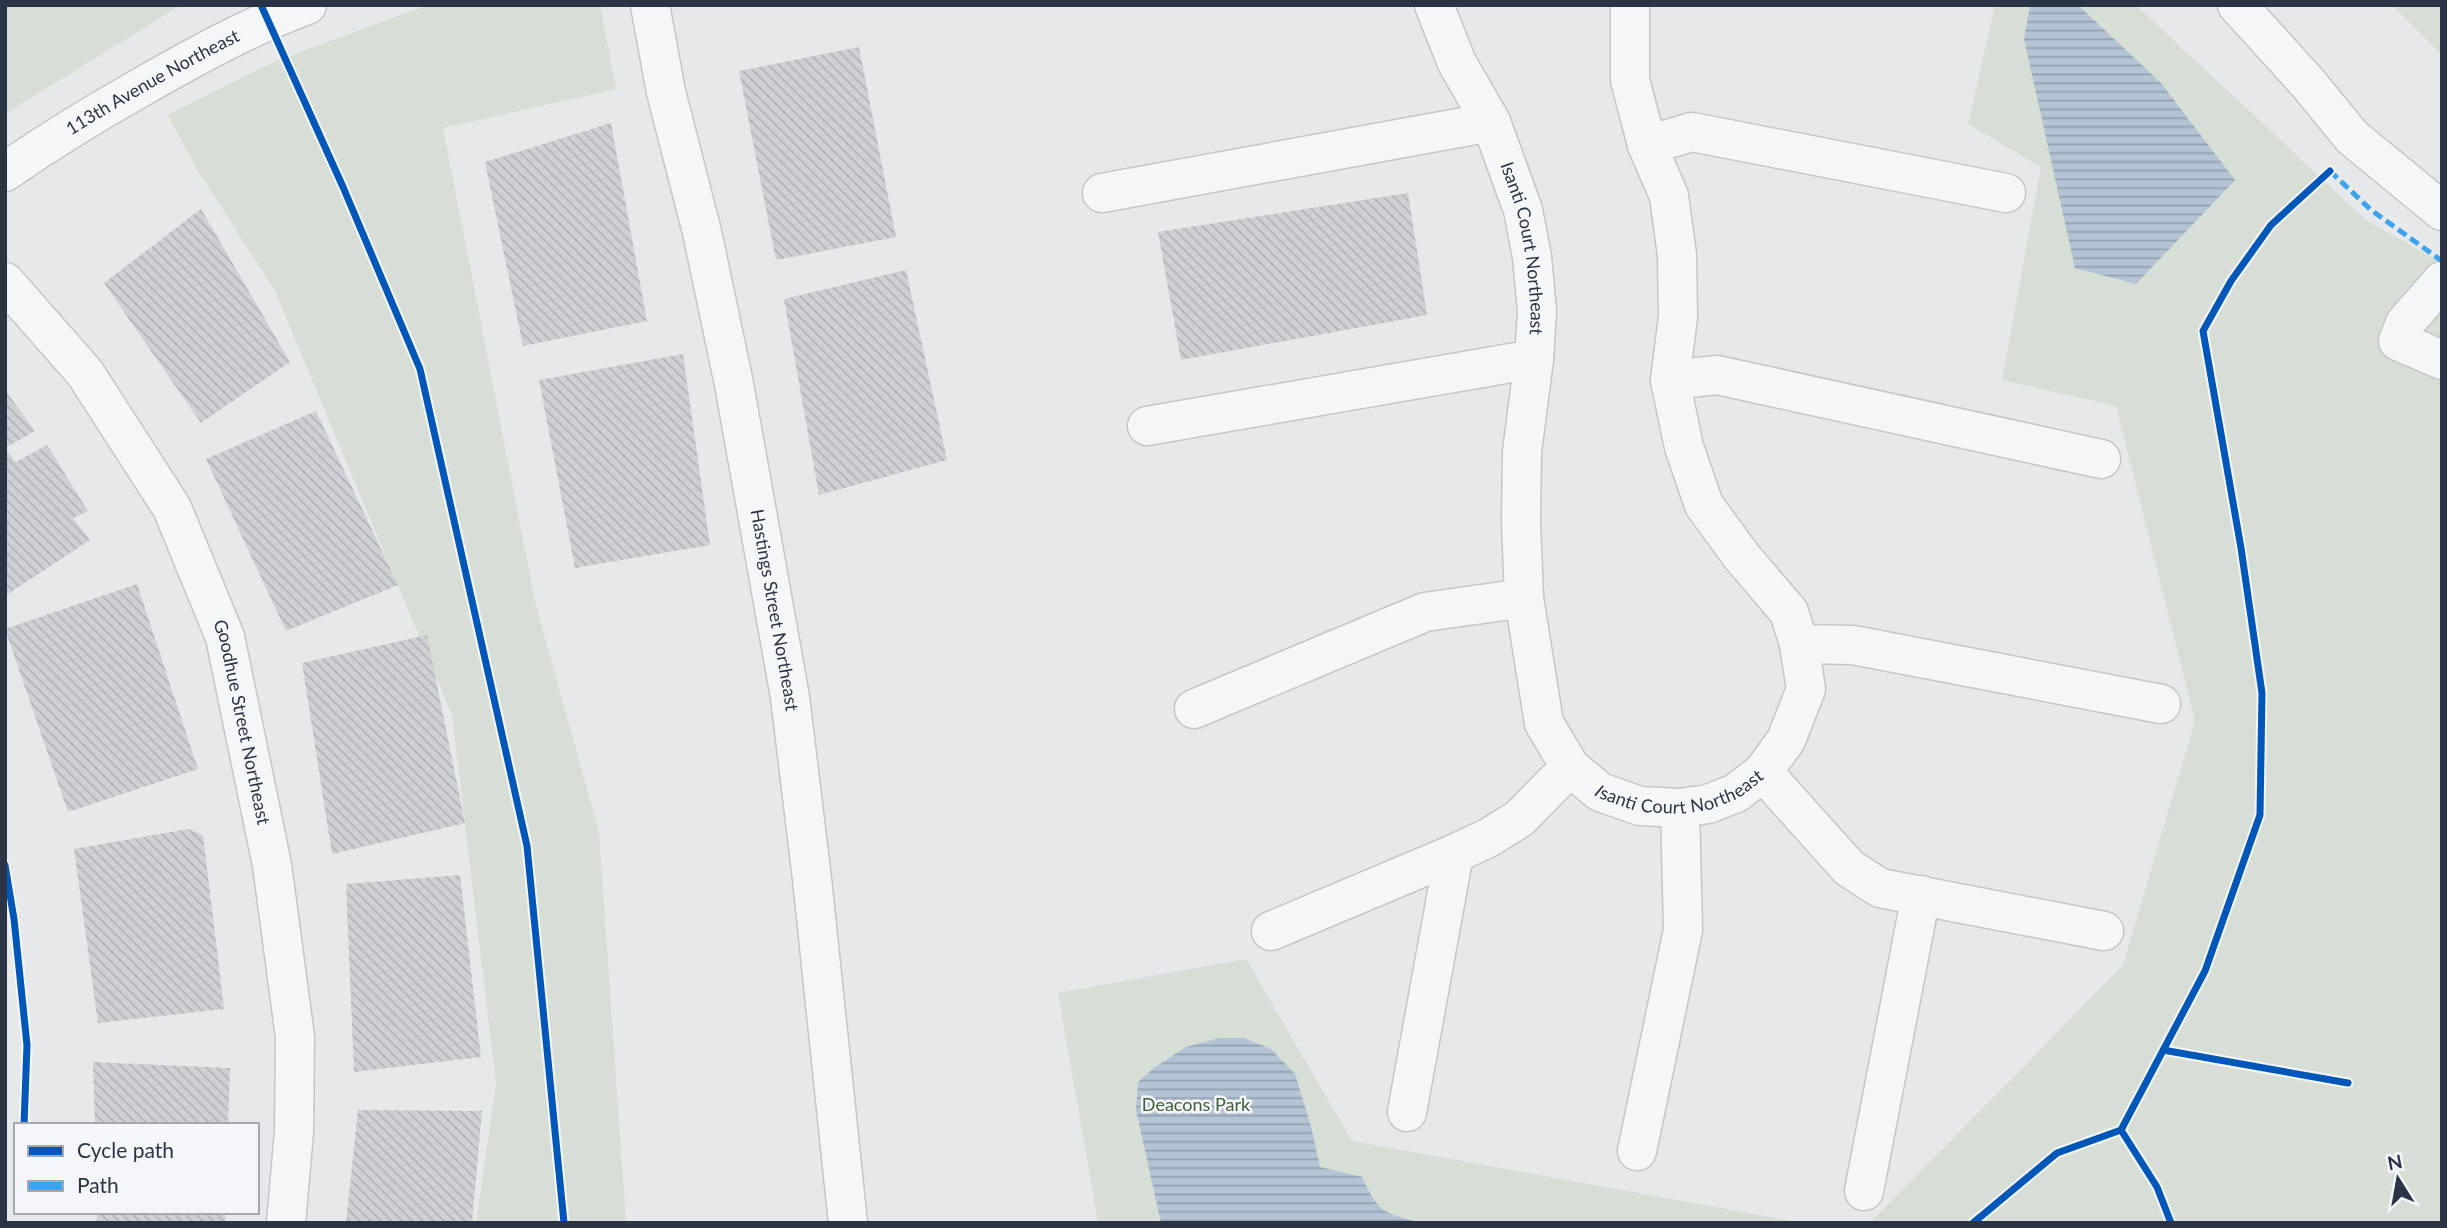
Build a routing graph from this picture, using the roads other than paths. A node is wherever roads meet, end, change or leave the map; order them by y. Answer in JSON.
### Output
{"nodes":[{"id":1,"x":307,"y":5,"type":"edge"},
{"id":2,"x":650,"y":5,"type":"edge"},
{"id":3,"x":1434,"y":5,"type":"edge"},
{"id":4,"x":1630,"y":5,"type":"edge"},
{"id":5,"x":2237,"y":5,"type":"edge"},
{"id":6,"x":1492,"y":122,"type":"junction"},
{"id":7,"x":1647,"y":145,"type":"junction"},
{"id":8,"x":5,"y":172,"type":"edge"},
{"id":9,"x":1102,"y":193,"type":"dead end"},
{"id":10,"x":2006,"y":193,"type":"dead end"},
{"id":11,"x":2442,"y":211,"type":"edge"},
{"id":12,"x":2442,"y":281,"type":"edge"},
{"id":13,"x":5,"y":282,"type":"edge"},
{"id":14,"x":1534,"y":359,"type":"junction"},
{"id":15,"x":2442,"y":360,"type":"edge"},
{"id":16,"x":1670,"y":380,"type":"junction"},
{"id":17,"x":1147,"y":426,"type":"dead end"},
{"id":18,"x":2101,"y":458,"type":"dead end"},
{"id":19,"x":1524,"y":598,"type":"junction"},
{"id":20,"x":1799,"y":644,"type":"junction"},
{"id":21,"x":2161,"y":704,"type":"dead end"},
{"id":22,"x":1194,"y":709,"type":"dead end"},
{"id":23,"x":1570,"y":767,"type":"junction"},
{"id":24,"x":1763,"y":772,"type":"junction"},
{"id":25,"x":1680,"y":808,"type":"junction"},
{"id":26,"x":1454,"y":854,"type":"junction"},
{"id":27,"x":1921,"y":895,"type":"junction"},
{"id":28,"x":1271,"y":931,"type":"dead end"},
{"id":29,"x":2104,"y":931,"type":"dead end"},
{"id":30,"x":1406,"y":1112,"type":"dead end"},
{"id":31,"x":1637,"y":1151,"type":"dead end"},
{"id":32,"x":1864,"y":1191,"type":"dead end"},
{"id":33,"x":286,"y":1223,"type":"edge"},
{"id":34,"x":848,"y":1223,"type":"edge"}],
"edges":[{"from":1,"to":8,"type":"street","name":"113th Avenue Northeast"},
{"from":2,"to":34,"type":"street","name":"Hastings Street Northeast"},
{"from":3,"to":6,"type":"street","name":"Isanti Court Northeast"},
{"from":4,"to":7,"type":"street","name":"Isanti Court Northeast"},
{"from":5,"to":11,"type":"street"},
{"from":6,"to":9,"type":"street"},
{"from":6,"to":14,"type":"street","name":"Isanti Court Northeast"},
{"from":7,"to":10,"type":"street"},
{"from":7,"to":16,"type":"street","name":"Isanti Court Northeast"},
{"from":12,"to":15,"type":"street"},
{"from":13,"to":33,"type":"street","name":"Goodhue Street Northeast"},
{"from":14,"to":17,"type":"street"},
{"from":14,"to":19,"type":"street","name":"Isanti Court Northeast"},
{"from":16,"to":18,"type":"street"},
{"from":16,"to":20,"type":"street","name":"Isanti Court Northeast"},
{"from":19,"to":22,"type":"street"},
{"from":19,"to":23,"type":"street","name":"Isanti Court Northeast"},
{"from":20,"to":21,"type":"street"},
{"from":20,"to":24,"type":"street","name":"Isanti Court Northeast"},
{"from":23,"to":25,"type":"street","name":"Isanti Court Northeast"},
{"from":23,"to":26,"type":"street"},
{"from":24,"to":25,"type":"street","name":"Isanti Court Northeast"},
{"from":24,"to":27,"type":"street"},
{"from":25,"to":31,"type":"street"},
{"from":26,"to":28,"type":"street"},
{"from":26,"to":30,"type":"street"},
{"from":27,"to":29,"type":"street"},
{"from":27,"to":32,"type":"street"}]}
